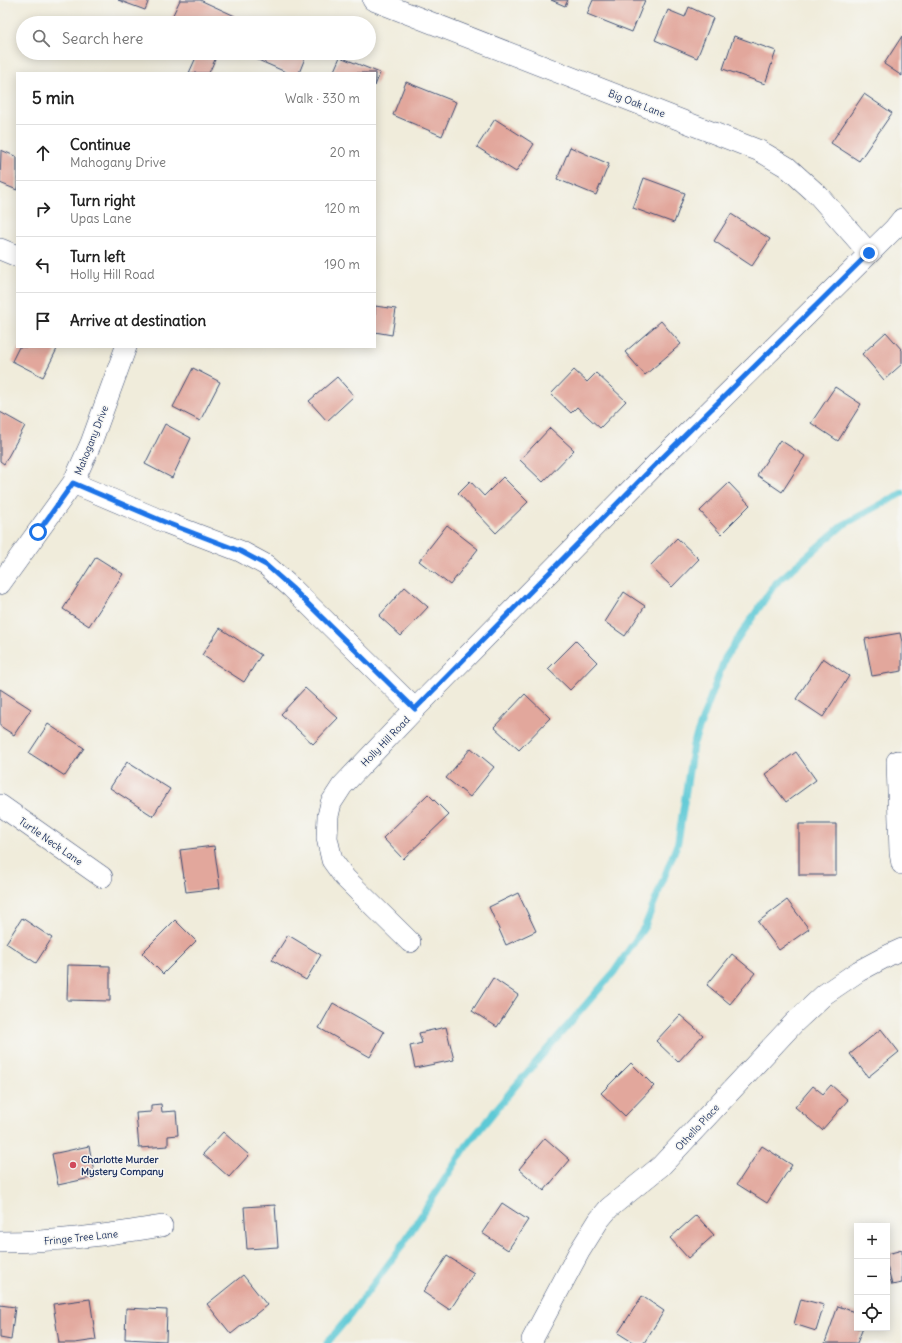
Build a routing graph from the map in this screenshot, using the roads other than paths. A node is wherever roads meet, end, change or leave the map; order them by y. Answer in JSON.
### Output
{"nodes":[{"id":1,"x":373,"y":0,"type":"edge"},
{"id":2,"x":902,"y":220,"type":"edge"},
{"id":3,"x":0,"y":249,"type":"edge"},
{"id":4,"x":869,"y":253,"type":"junction"},
{"id":5,"x":16,"y":256,"type":"edge"},
{"id":6,"x":126,"y":348,"type":"edge"},
{"id":7,"x":73,"y":483,"type":"junction"},
{"id":8,"x":0,"y":584,"type":"edge"},
{"id":9,"x":415,"y":709,"type":"junction"},
{"id":10,"x":897,"y":761,"type":"dead end"},
{"id":11,"x":0,"y":805,"type":"edge"},
{"id":12,"x":902,"y":864,"type":"edge"},
{"id":13,"x":102,"y":877,"type":"dead end"},
{"id":14,"x":410,"y":942,"type":"dead end"},
{"id":15,"x":902,"y":949,"type":"edge"},
{"id":16,"x":162,"y":1226,"type":"dead end"},
{"id":17,"x":0,"y":1242,"type":"edge"},
{"id":18,"x":532,"y":1340,"type":"dead end"}],
"edges":[{"from":1,"to":4,"type":"street","name":"Big Oak Lane"},
{"from":2,"to":4,"type":"street","name":"Holly Hill Road"},
{"from":3,"to":5,"type":"street"},
{"from":4,"to":9,"type":"street","name":"Holly Hill Road"},
{"from":6,"to":7,"type":"street","name":"Mahogany Drive"},
{"from":7,"to":8,"type":"street","name":"Mahogany Drive"},
{"from":7,"to":9,"type":"street"},
{"from":9,"to":14,"type":"street","name":"Holly Hill Road"},
{"from":10,"to":12,"type":"street"},
{"from":11,"to":13,"type":"street","name":"Turtle Neck Lane"},
{"from":15,"to":18,"type":"street","name":"Othello Place"},
{"from":16,"to":17,"type":"street","name":"Fringe Tree Lane"}]}
